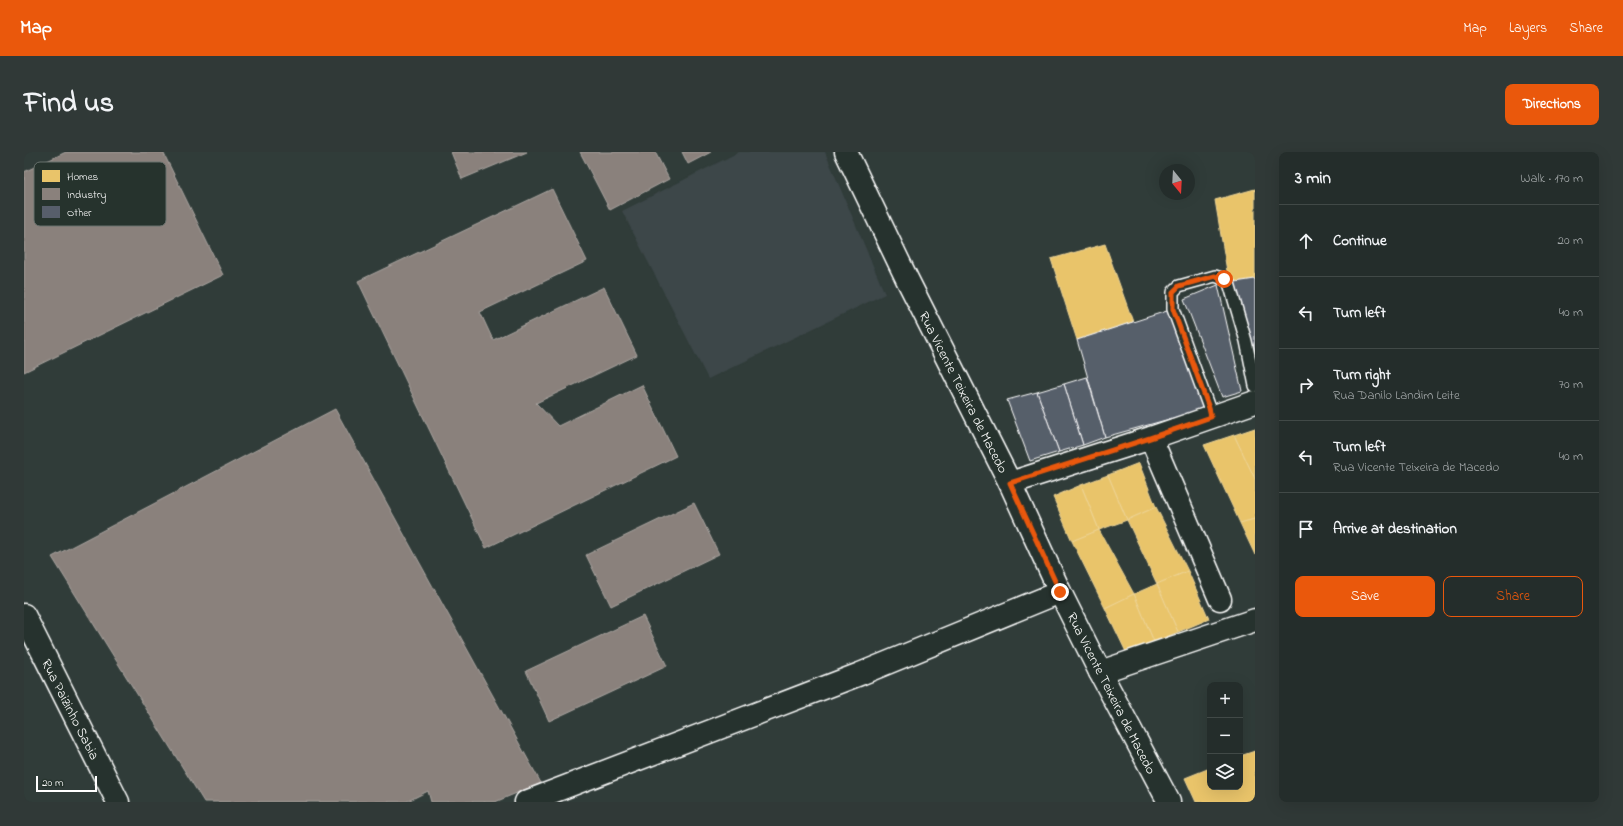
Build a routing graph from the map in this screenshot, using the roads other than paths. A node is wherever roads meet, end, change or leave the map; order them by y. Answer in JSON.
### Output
{"nodes":[{"id":1,"x":846,"y":152,"type":"edge"},
{"id":2,"x":1255,"y":386,"type":"edge"},
{"id":3,"x":1255,"y":402,"type":"edge"},
{"id":4,"x":1211,"y":417,"type":"junction"},
{"id":5,"x":1150,"y":438,"type":"junction"},
{"id":6,"x":1010,"y":483,"type":"junction"},
{"id":7,"x":1060,"y":592,"type":"junction"},
{"id":8,"x":1220,"y":600,"type":"dead end"},
{"id":9,"x":24,"y":616,"type":"edge"},
{"id":10,"x":1255,"y":620,"type":"edge"},
{"id":11,"x":1100,"y":672,"type":"junction"},
{"id":12,"x":118,"y":802,"type":"edge"},
{"id":13,"x":526,"y":802,"type":"edge"},
{"id":14,"x":1169,"y":802,"type":"edge"}],
"edges":[{"from":1,"to":6,"type":"street","name":"Rua Vicente Teixeira de Macedo"},
{"from":2,"to":4,"type":"lane"},
{"from":3,"to":4,"type":"street"},
{"from":4,"to":5,"type":"street"},
{"from":5,"to":6,"type":"street"},
{"from":5,"to":8,"type":"street"},
{"from":6,"to":7,"type":"street","name":"Rua Vicente Teixeira de Macedo"},
{"from":7,"to":11,"type":"street","name":"Rua Vicente Teixeira de Macedo"},
{"from":7,"to":13,"type":"street"},
{"from":9,"to":12,"type":"street","name":"Rua Paizinho Sabia"},
{"from":10,"to":11,"type":"street"},
{"from":11,"to":14,"type":"street","name":"Rua Vicente Teixeira de Macedo"}]}
